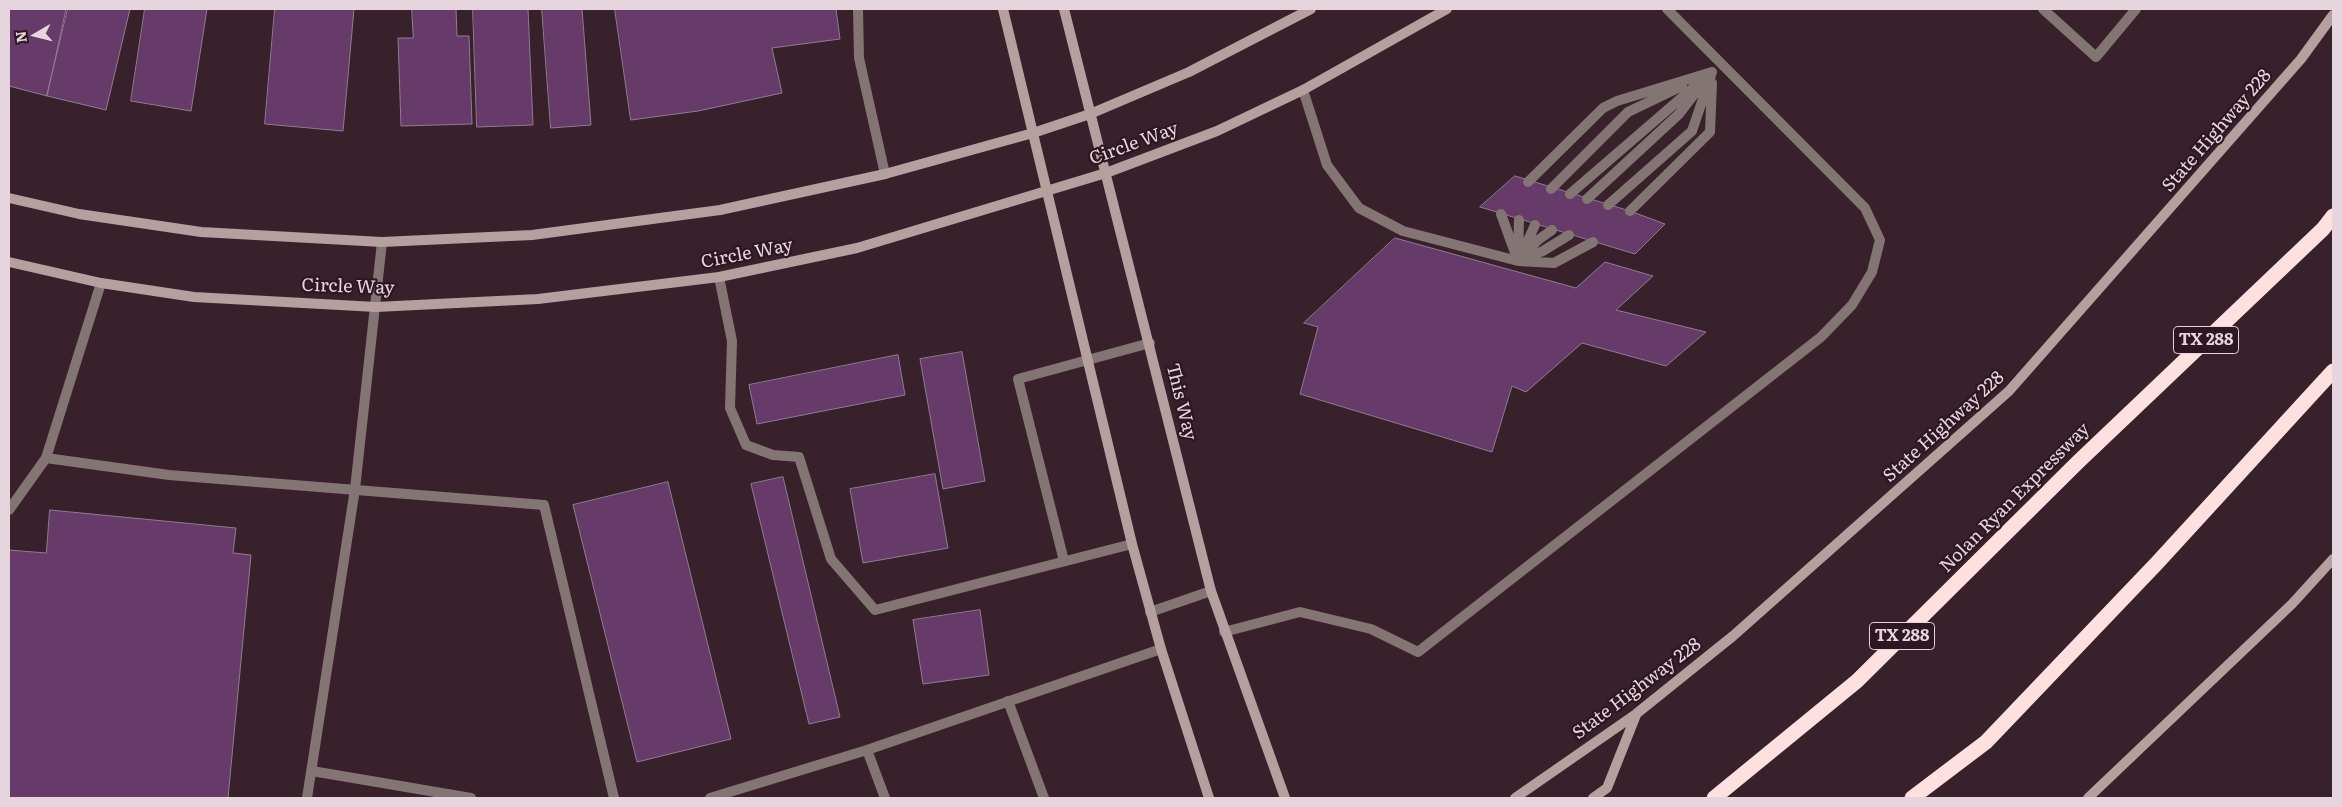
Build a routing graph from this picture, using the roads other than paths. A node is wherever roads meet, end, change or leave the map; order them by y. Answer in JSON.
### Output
{"nodes":[{"id":1,"x":858,"y":9,"type":"edge"},
{"id":2,"x":1003,"y":9,"type":"edge"},
{"id":3,"x":1064,"y":9,"type":"edge"},
{"id":4,"x":1311,"y":9,"type":"edge"},
{"id":5,"x":1446,"y":9,"type":"edge"},
{"id":6,"x":1667,"y":9,"type":"edge"},
{"id":7,"x":2043,"y":9,"type":"edge"},
{"id":8,"x":2136,"y":9,"type":"edge"},
{"id":9,"x":2333,"y":15,"type":"edge"},
{"id":10,"x":1720,"y":64,"type":"junction"},
{"id":11,"x":1712,"y":72,"type":"junction"},
{"id":12,"x":1303,"y":90,"type":"junction"},
{"id":13,"x":1090,"y":114,"type":"junction"},
{"id":14,"x":1033,"y":132,"type":"junction"},
{"id":15,"x":1106,"y":173,"type":"junction"},
{"id":16,"x":885,"y":174,"type":"junction"},
{"id":17,"x":1528,"y":182,"type":"dead end"},
{"id":18,"x":1551,"y":189,"type":"dead end"},
{"id":19,"x":1047,"y":192,"type":"junction"},
{"id":20,"x":1570,"y":194,"type":"dead end"},
{"id":21,"x":9,"y":198,"type":"edge"},
{"id":22,"x":1587,"y":199,"type":"dead end"},
{"id":23,"x":1608,"y":204,"type":"dead end"},
{"id":24,"x":1630,"y":211,"type":"dead end"},
{"id":25,"x":1501,"y":214,"type":"dead end"},
{"id":26,"x":2333,"y":216,"type":"edge"},
{"id":27,"x":1519,"y":220,"type":"dead end"},
{"id":28,"x":1535,"y":225,"type":"dead end"},
{"id":29,"x":1552,"y":230,"type":"dead end"},
{"id":30,"x":1569,"y":235,"type":"dead end"},
{"id":31,"x":382,"y":242,"type":"junction"},
{"id":32,"x":1593,"y":242,"type":"dead end"},
{"id":33,"x":1518,"y":261,"type":"junction"},
{"id":34,"x":9,"y":262,"type":"edge"},
{"id":35,"x":719,"y":278,"type":"junction"},
{"id":36,"x":101,"y":283,"type":"junction"},
{"id":37,"x":376,"y":306,"type":"junction"},
{"id":38,"x":1150,"y":343,"type":"junction"},
{"id":39,"x":1088,"y":360,"type":"junction"},
{"id":40,"x":2333,"y":371,"type":"edge"},
{"id":41,"x":46,"y":458,"type":"junction"},
{"id":42,"x":355,"y":489,"type":"junction"},
{"id":43,"x":9,"y":510,"type":"edge"},
{"id":44,"x":1132,"y":544,"type":"junction"},
{"id":45,"x":2333,"y":559,"type":"edge"},
{"id":46,"x":1064,"y":561,"type":"junction"},
{"id":47,"x":1211,"y":591,"type":"junction"},
{"id":48,"x":1150,"y":612,"type":"junction"},
{"id":49,"x":1224,"y":632,"type":"junction"},
{"id":50,"x":1161,"y":649,"type":"junction"},
{"id":51,"x":1008,"y":701,"type":"junction"},
{"id":52,"x":1636,"y":714,"type":"junction"},
{"id":53,"x":867,"y":750,"type":"junction"},
{"id":54,"x":312,"y":771,"type":"junction"},
{"id":55,"x":308,"y":798,"type":"edge"},
{"id":56,"x":471,"y":798,"type":"edge"},
{"id":57,"x":614,"y":798,"type":"edge"},
{"id":58,"x":710,"y":798,"type":"edge"},
{"id":59,"x":884,"y":798,"type":"edge"},
{"id":60,"x":1044,"y":798,"type":"edge"},
{"id":61,"x":1209,"y":798,"type":"edge"},
{"id":62,"x":1285,"y":798,"type":"edge"},
{"id":63,"x":1515,"y":798,"type":"edge"},
{"id":64,"x":1593,"y":798,"type":"edge"},
{"id":65,"x":1714,"y":798,"type":"edge"},
{"id":66,"x":1912,"y":798,"type":"edge"},
{"id":67,"x":2088,"y":798,"type":"edge"}],
"edges":[{"from":1,"to":16,"type":"lane"},
{"from":2,"to":14,"type":"street"},
{"from":3,"to":13,"type":"street","name":"This Way"},
{"from":4,"to":13,"type":"street"},
{"from":5,"to":12,"type":"street","name":"Circle Way"},
{"from":6,"to":10,"type":"lane"},
{"from":7,"to":8,"type":"lane"},
{"from":9,"to":52,"type":"street","name":"State Highway 228"},
{"from":10,"to":11,"type":"lane"},
{"from":10,"to":49,"type":"lane"},
{"from":11,"to":17,"type":"lane"},
{"from":11,"to":18,"type":"lane"},
{"from":11,"to":20,"type":"lane"},
{"from":11,"to":22,"type":"lane"},
{"from":11,"to":23,"type":"lane"},
{"from":11,"to":24,"type":"lane"},
{"from":12,"to":15,"type":"street","name":"Circle Way"},
{"from":12,"to":33,"type":"lane"},
{"from":13,"to":14,"type":"street"},
{"from":13,"to":15,"type":"street","name":"This Way"},
{"from":14,"to":16,"type":"street"},
{"from":14,"to":19,"type":"street"},
{"from":15,"to":19,"type":"street","name":"Circle Way"},
{"from":15,"to":38,"type":"street","name":"This Way"},
{"from":16,"to":31,"type":"street"},
{"from":19,"to":35,"type":"street","name":"Circle Way"},
{"from":19,"to":39,"type":"street"},
{"from":21,"to":31,"type":"street"},
{"from":25,"to":33,"type":"lane"},
{"from":26,"to":65,"type":"highway","name":"Nolan Ryan Expressway","number":"TX 288"},
{"from":27,"to":33,"type":"lane"},
{"from":28,"to":33,"type":"lane"},
{"from":29,"to":33,"type":"lane"},
{"from":30,"to":33,"type":"lane"},
{"from":31,"to":37,"type":"lane"},
{"from":32,"to":33,"type":"lane"},
{"from":34,"to":36,"type":"street","name":"Circle Way"},
{"from":35,"to":37,"type":"street","name":"Circle Way"},
{"from":35,"to":46,"type":"lane"},
{"from":36,"to":37,"type":"street","name":"Circle Way"},
{"from":36,"to":41,"type":"lane"},
{"from":37,"to":42,"type":"lane"},
{"from":38,"to":39,"type":"lane"},
{"from":38,"to":47,"type":"street","name":"This Way"},
{"from":39,"to":44,"type":"street"},
{"from":39,"to":46,"type":"lane"},
{"from":40,"to":66,"type":"highway"},
{"from":41,"to":42,"type":"lane"},
{"from":41,"to":43,"type":"lane"},
{"from":42,"to":54,"type":"lane"},
{"from":42,"to":57,"type":"lane"},
{"from":44,"to":46,"type":"lane"},
{"from":44,"to":48,"type":"street"},
{"from":45,"to":67,"type":"street"},
{"from":47,"to":48,"type":"lane"},
{"from":47,"to":49,"type":"street","name":"This Way"},
{"from":48,"to":50,"type":"street"},
{"from":49,"to":62,"type":"street","name":"This Way"},
{"from":50,"to":51,"type":"lane"},
{"from":50,"to":61,"type":"street"},
{"from":51,"to":53,"type":"lane"},
{"from":51,"to":60,"type":"lane"},
{"from":52,"to":63,"type":"street","name":"State Highway 228"},
{"from":52,"to":64,"type":"street"},
{"from":53,"to":58,"type":"lane"},
{"from":53,"to":59,"type":"lane"},
{"from":54,"to":55,"type":"lane"},
{"from":54,"to":56,"type":"lane"}]}
